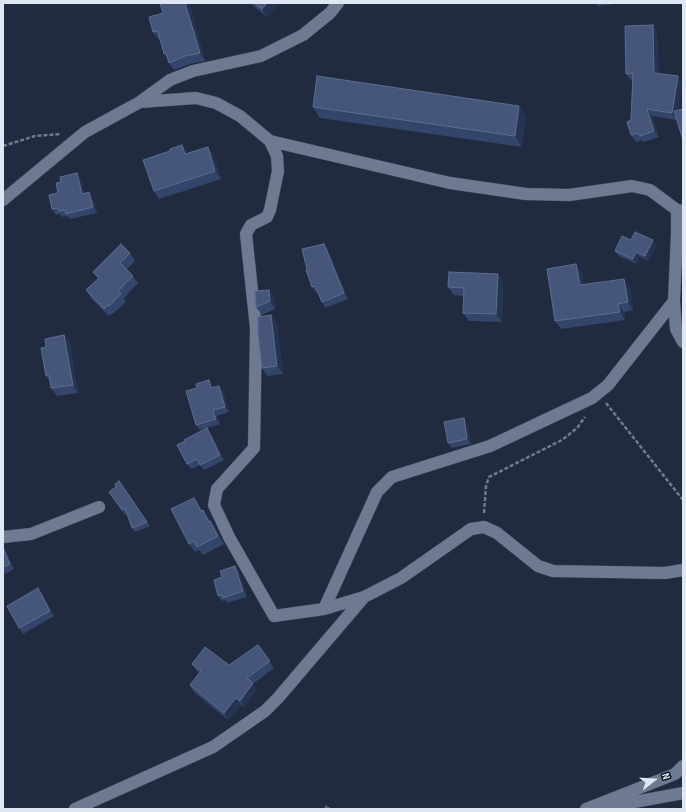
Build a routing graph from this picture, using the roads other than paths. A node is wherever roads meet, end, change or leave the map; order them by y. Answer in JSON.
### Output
{"nodes":[{"id":1,"x":338,"y":3,"type":"edge"},
{"id":2,"x":140,"y":102,"type":"junction"},
{"id":3,"x":270,"y":141,"type":"junction"},
{"id":4,"x":3,"y":200,"type":"edge"},
{"id":5,"x":680,"y":211,"type":"edge"},
{"id":6,"x":674,"y":301,"type":"junction"},
{"id":7,"x":683,"y":342,"type":"edge"},
{"id":8,"x":99,"y":507,"type":"dead end"},
{"id":9,"x":3,"y":537,"type":"edge"},
{"id":10,"x":683,"y":570,"type":"edge"},
{"id":11,"x":364,"y":597,"type":"junction"},
{"id":12,"x":324,"y":609,"type":"junction"},
{"id":13,"x":683,"y":766,"type":"edge"},
{"id":14,"x":683,"y":793,"type":"edge"},
{"id":15,"x":75,"y":809,"type":"edge"},
{"id":16,"x":586,"y":809,"type":"edge"},
{"id":17,"x":599,"y":809,"type":"edge"}],
"edges":[{"from":1,"to":2,"type":"street"},
{"from":2,"to":3,"type":"street"},
{"from":2,"to":4,"type":"street"},
{"from":3,"to":5,"type":"street"},
{"from":3,"to":12,"type":"street"},
{"from":5,"to":6,"type":"street"},
{"from":6,"to":7,"type":"street"},
{"from":6,"to":12,"type":"street"},
{"from":8,"to":9,"type":"street"},
{"from":10,"to":11,"type":"street"},
{"from":11,"to":12,"type":"street"},
{"from":11,"to":15,"type":"street"},
{"from":13,"to":16,"type":"street"},
{"from":14,"to":17,"type":"street"}]}
